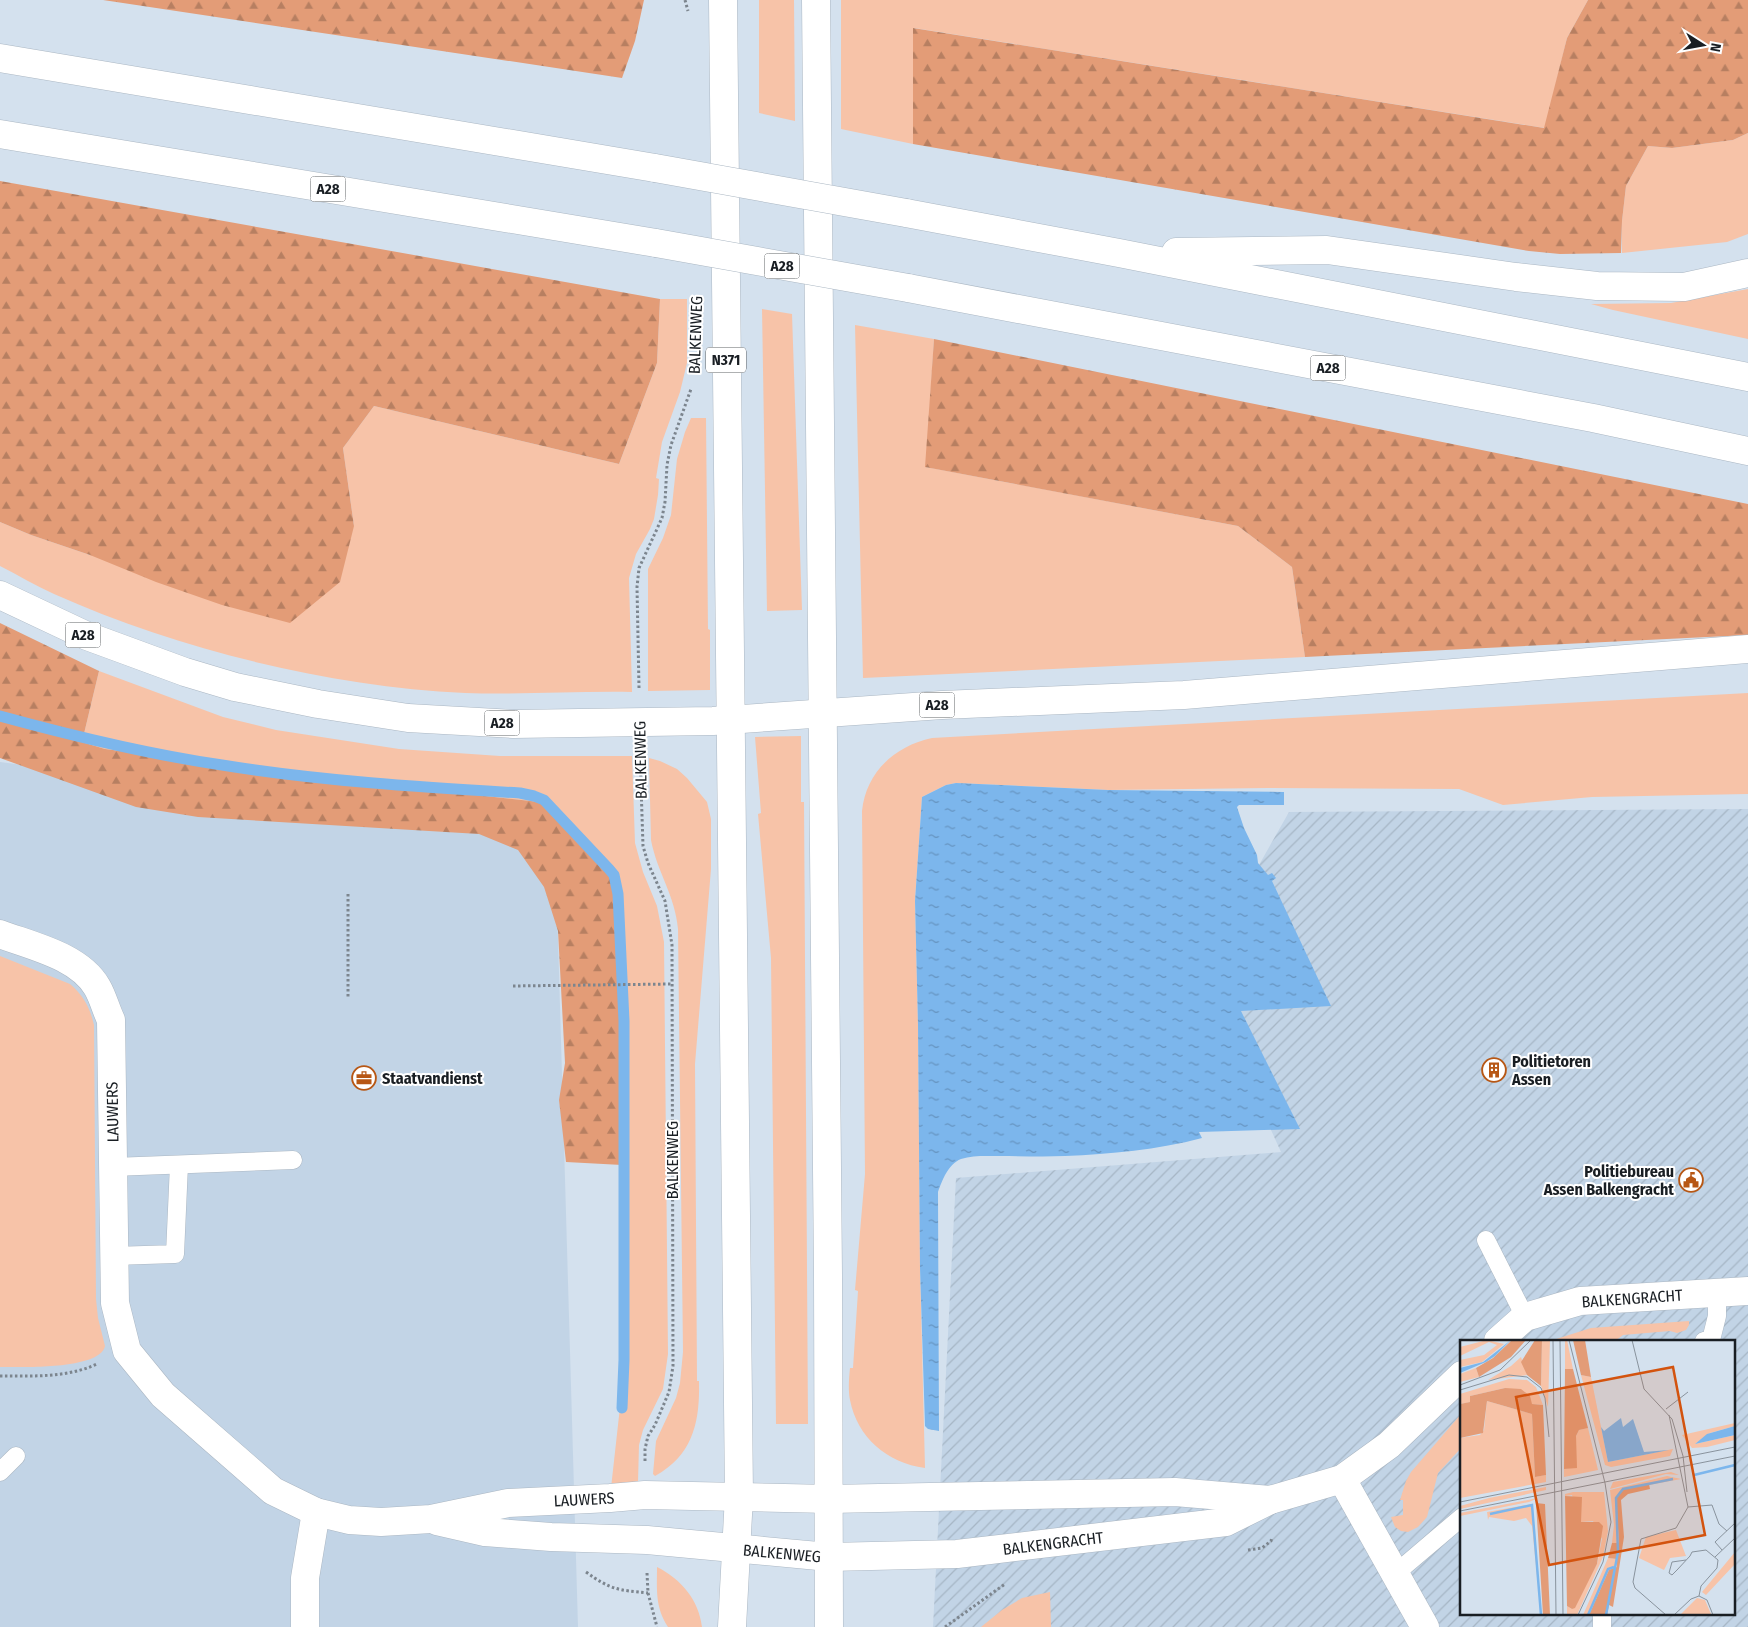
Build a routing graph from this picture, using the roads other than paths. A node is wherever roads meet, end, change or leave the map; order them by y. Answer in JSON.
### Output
{"nodes":[{"id":1,"x":723,"y":0,"type":"edge"},
{"id":2,"x":816,"y":0,"type":"edge"},
{"id":3,"x":0,"y":58,"type":"edge"},
{"id":4,"x":0,"y":134,"type":"edge"},
{"id":5,"x":1119,"y":253,"type":"junction"},
{"id":6,"x":1748,"y":273,"type":"edge"},
{"id":7,"x":1748,"y":377,"type":"edge"},
{"id":8,"x":1748,"y":451,"type":"edge"},
{"id":9,"x":0,"y":595,"type":"edge"},
{"id":10,"x":1748,"y":649,"type":"edge"},
{"id":11,"x":822,"y":712,"type":"junction"},
{"id":12,"x":730,"y":720,"type":"junction"},
{"id":13,"x":0,"y":934,"type":"edge"},
{"id":14,"x":293,"y":1160,"type":"dead end"},
{"id":15,"x":179,"y":1165,"type":"junction"},
{"id":16,"x":113,"y":1167,"type":"junction"},
{"id":17,"x":1486,"y":1240,"type":"dead end"},
{"id":18,"x":114,"y":1256,"type":"junction"},
{"id":19,"x":1748,"y":1291,"type":"edge"},
{"id":20,"x":1717,"y":1293,"type":"junction"},
{"id":21,"x":1525,"y":1317,"type":"junction"},
{"id":22,"x":1499,"y":1340,"type":"edge"},
{"id":23,"x":1708,"y":1340,"type":"edge"},
{"id":24,"x":1460,"y":1377,"type":"edge"},
{"id":25,"x":16,"y":1456,"type":"dead end"},
{"id":26,"x":0,"y":1472,"type":"edge"},
{"id":27,"x":1342,"y":1479,"type":"junction"},
{"id":28,"x":739,"y":1496,"type":"junction"},
{"id":29,"x":829,"y":1499,"type":"junction"},
{"id":30,"x":1270,"y":1500,"type":"junction"},
{"id":31,"x":316,"y":1512,"type":"junction"},
{"id":32,"x":430,"y":1519,"type":"junction"},
{"id":33,"x":1460,"y":1519,"type":"edge"},
{"id":34,"x":735,"y":1549,"type":"junction"},
{"id":35,"x":830,"y":1557,"type":"junction"},
{"id":36,"x":1396,"y":1573,"type":"junction"},
{"id":37,"x":1602,"y":1614,"type":"edge"},
{"id":38,"x":305,"y":1627,"type":"edge"},
{"id":39,"x":732,"y":1627,"type":"edge"},
{"id":40,"x":829,"y":1627,"type":"edge"},
{"id":41,"x":1425,"y":1627,"type":"edge"},
{"id":42,"x":1602,"y":1627,"type":"edge"}],
"edges":[{"from":1,"to":12,"type":"main road","name":"BALKENWEG","number":"N371"},
{"from":2,"to":11,"type":"main road","name":"BALKENWEG"},
{"from":3,"to":5,"type":"main road","bridge":true},
{"from":4,"to":8,"type":"main road","number":"A28","bridge":true},
{"from":5,"to":6,"type":"main road"},
{"from":5,"to":7,"type":"main road"},
{"from":9,"to":12,"type":"main road","number":"A28"},
{"from":10,"to":11,"type":"main road","number":"A28"},
{"from":11,"to":12,"type":"main road","number":"A28"},
{"from":11,"to":29,"type":"main road","name":"BALKENWEG"},
{"from":12,"to":28,"type":"main road","name":"BALKENWEG"},
{"from":13,"to":16,"type":"main road","name":"LAUWERS"},
{"from":14,"to":15,"type":"lane"},
{"from":15,"to":16,"type":"lane"},
{"from":15,"to":18,"type":"lane"},
{"from":16,"to":18,"type":"main road","name":"LAUWERS"},
{"from":17,"to":21,"type":"lane"},
{"from":18,"to":31,"type":"main road","name":"LAUWERS"},
{"from":19,"to":20,"type":"main road","name":"BALKENGRACHT"},
{"from":20,"to":21,"type":"main road","name":"BALKENGRACHT"},
{"from":20,"to":23,"type":"lane"},
{"from":21,"to":22,"type":"main road","name":"BALKENGRACHT"},
{"from":24,"to":27,"type":"main road","name":"BALKENGRACHT"},
{"from":25,"to":26,"type":"lane"},
{"from":27,"to":30,"type":"main road","name":"BALKENGRACHT"},
{"from":27,"to":36,"type":"main road"},
{"from":28,"to":29,"type":"main road"},
{"from":28,"to":32,"type":"main road","name":"LAUWERS"},
{"from":28,"to":34,"type":"main road","name":"BALKENWEG"},
{"from":29,"to":30,"type":"main road","name":"BALKENGRACHT"},
{"from":29,"to":35,"type":"main road","name":"BALKENWEG"},
{"from":30,"to":35,"type":"main road","name":"BALKENGRACHT"},
{"from":31,"to":32,"type":"main road","name":"LAUWERS"},
{"from":31,"to":38,"type":"main road"},
{"from":32,"to":34,"type":"main road","name":"LAUWERS"},
{"from":33,"to":36,"type":"lane"},
{"from":34,"to":35,"type":"main road","name":"BALKENWEG"},
{"from":34,"to":39,"type":"main road","name":"BALKENWEG"},
{"from":35,"to":40,"type":"main road","name":"BALKENWEG"},
{"from":36,"to":41,"type":"main road"},
{"from":37,"to":42,"type":"lane"}]}
